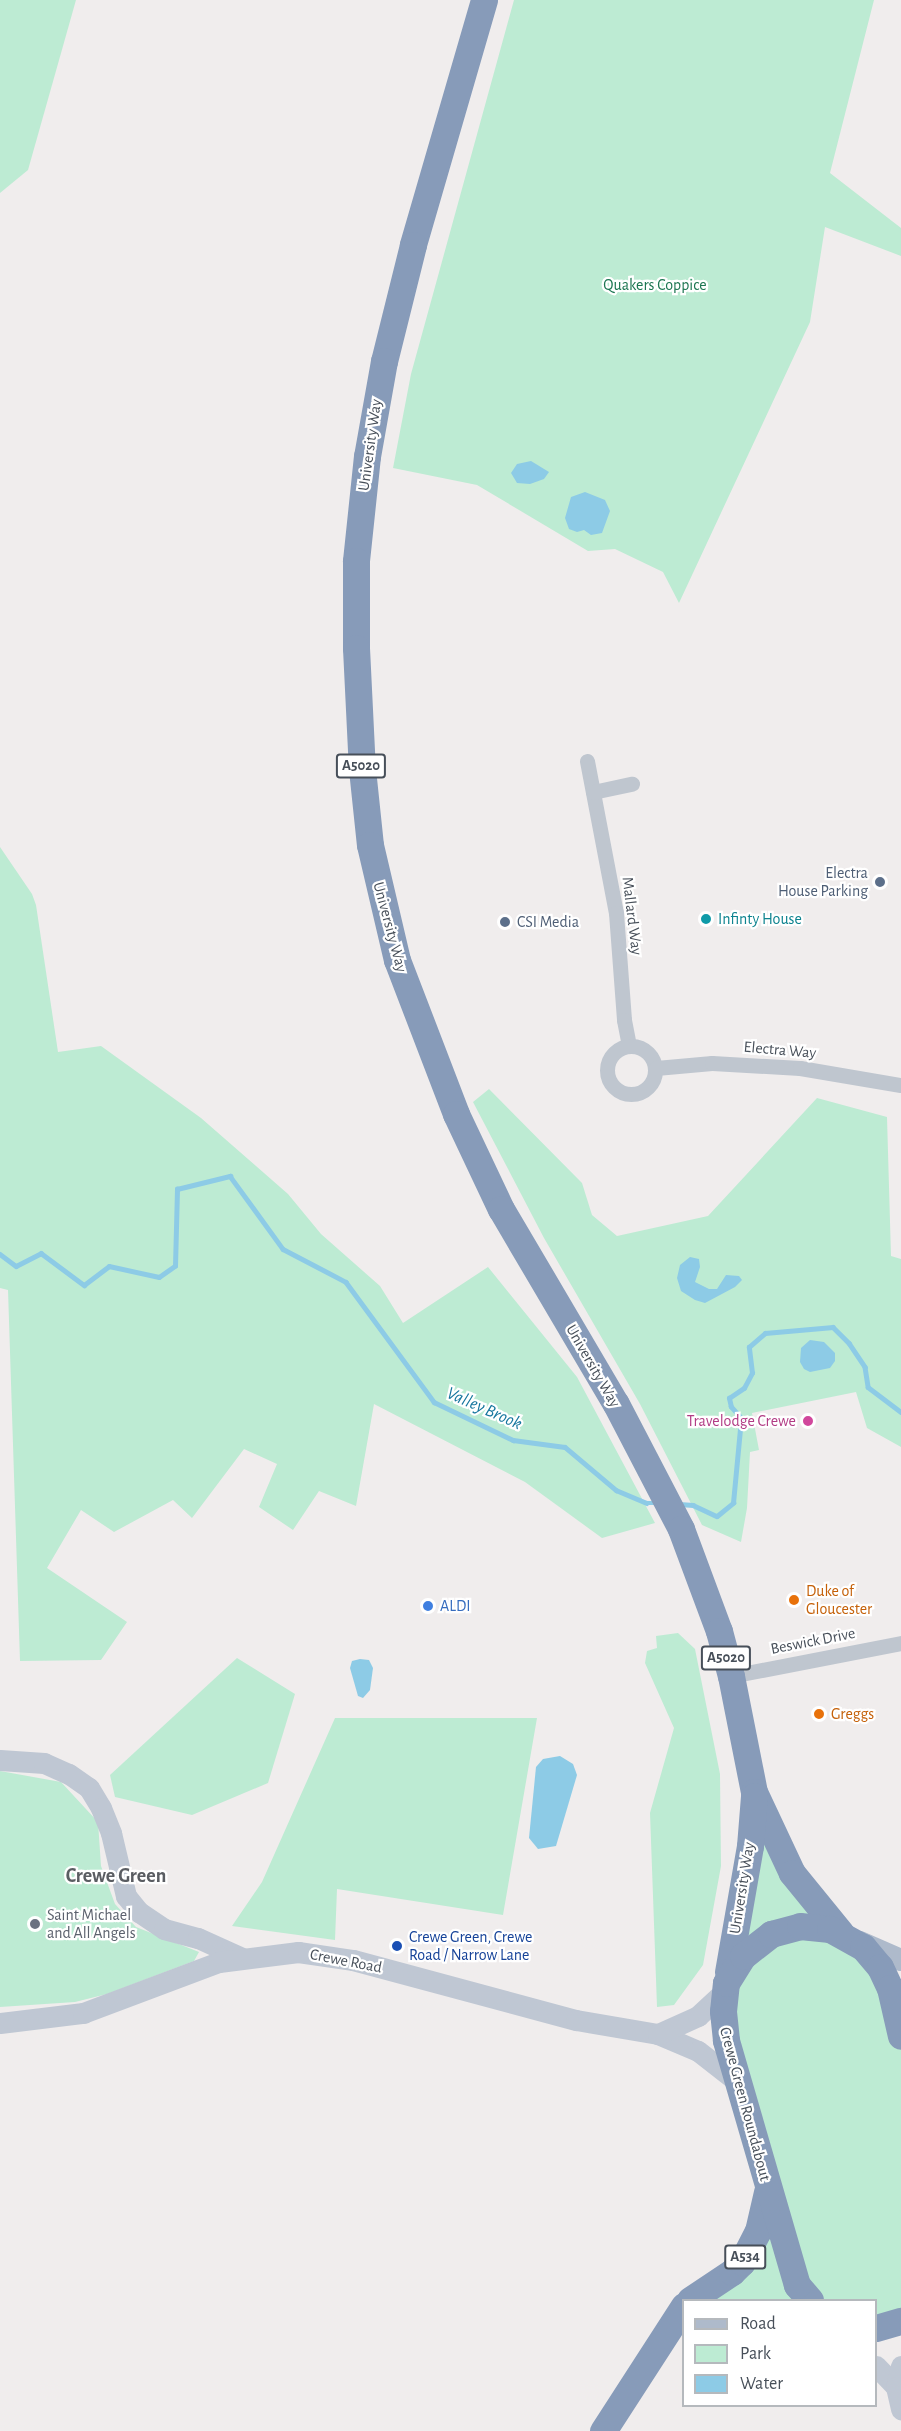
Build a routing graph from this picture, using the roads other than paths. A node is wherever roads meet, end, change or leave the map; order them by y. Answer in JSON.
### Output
{"nodes":[{"id":1,"x":483,"y":0,"type":"edge"},
{"id":2,"x":587,"y":760,"type":"dead end"},
{"id":3,"x":632,"y":784,"type":"dead end"},
{"id":4,"x":593,"y":792,"type":"junction"},
{"id":5,"x":629,"y":1045,"type":"junction"},
{"id":6,"x":656,"y":1068,"type":"junction"},
{"id":7,"x":901,"y":1085,"type":"edge"},
{"id":8,"x":901,"y":1643,"type":"edge"},
{"id":9,"x":731,"y":1676,"type":"junction"},
{"id":10,"x":0,"y":1760,"type":"edge"},
{"id":11,"x":754,"y":1792,"type":"junction"},
{"id":12,"x":847,"y":1936,"type":"junction"},
{"id":13,"x":242,"y":1958,"type":"junction"},
{"id":14,"x":901,"y":1960,"type":"edge"},
{"id":15,"x":725,"y":1987,"type":"junction"},
{"id":16,"x":0,"y":2023,"type":"edge"},
{"id":17,"x":658,"y":2034,"type":"junction"},
{"id":18,"x":901,"y":2036,"type":"edge"},
{"id":19,"x":739,"y":2083,"type":"junction"},
{"id":20,"x":767,"y":2190,"type":"junction"},
{"id":21,"x":693,"y":2299,"type":"edge"},
{"id":22,"x":808,"y":2299,"type":"edge"},
{"id":23,"x":682,"y":2308,"type":"edge"},
{"id":24,"x":901,"y":2321,"type":"edge"},
{"id":25,"x":877,"y":2328,"type":"edge"},
{"id":26,"x":682,"y":2331,"type":"edge"},
{"id":27,"x":661,"y":2344,"type":"junction"},
{"id":28,"x":901,"y":2366,"type":"edge"},
{"id":29,"x":877,"y":2367,"type":"edge"},
{"id":30,"x":896,"y":2387,"type":"junction"},
{"id":31,"x":901,"y":2409,"type":"edge"},
{"id":32,"x":603,"y":2431,"type":"edge"}],
"edges":[{"from":1,"to":9,"type":"highway","name":"University Way","number":"A5020"},
{"from":2,"to":4,"type":"street","name":"Mallard Way"},
{"from":3,"to":4,"type":"street"},
{"from":4,"to":5,"type":"street","name":"Mallard Way"},
{"from":5,"to":6,"type":"street"},
{"from":5,"to":6,"type":"street"},
{"from":6,"to":7,"type":"street","name":"Electra Way"},
{"from":8,"to":9,"type":"street","name":"Beswick Drive"},
{"from":9,"to":11,"type":"highway","name":"University Way","number":"A5020"},
{"from":10,"to":13,"type":"main road"},
{"from":11,"to":12,"type":"highway","name":"University Way","number":"A5020"},
{"from":11,"to":15,"type":"highway","name":"University Way","number":"A5020"},
{"from":12,"to":14,"type":"main road"},
{"from":12,"to":15,"type":"highway"},
{"from":12,"to":18,"type":"highway"},
{"from":13,"to":16,"type":"main road","name":"Crewe Road"},
{"from":13,"to":17,"type":"main road","name":"Crewe Road"},
{"from":15,"to":17,"type":"main road"},
{"from":15,"to":19,"type":"highway","name":"Crewe Green Roundabout"},
{"from":17,"to":19,"type":"main road","name":"Crewe Road"},
{"from":19,"to":20,"type":"highway","name":"Crewe Green Roundabout"},
{"from":20,"to":21,"type":"highway","number":"A534"},
{"from":20,"to":22,"type":"highway","name":"Crewe Green Roundabout"},
{"from":23,"to":27,"type":"highway"},
{"from":24,"to":25,"type":"highway"},
{"from":26,"to":27,"type":"highway"},
{"from":27,"to":32,"type":"highway"},
{"from":28,"to":30,"type":"main road"},
{"from":29,"to":30,"type":"main road"},
{"from":30,"to":31,"type":"main road"}]}
